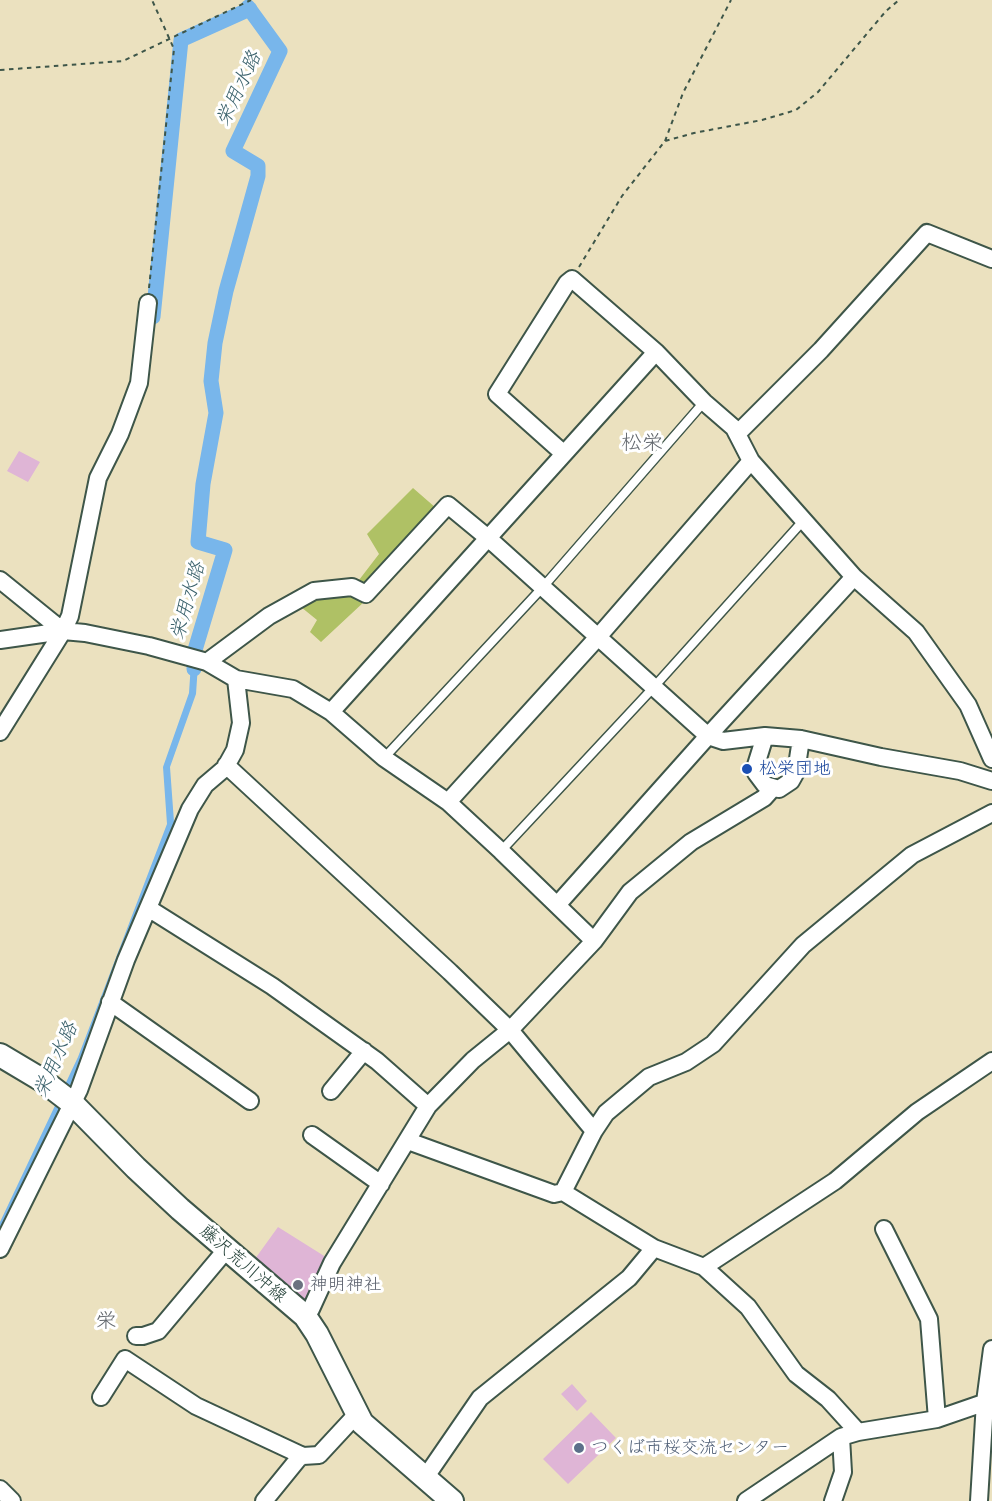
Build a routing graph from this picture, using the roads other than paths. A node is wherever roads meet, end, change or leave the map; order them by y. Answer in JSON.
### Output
{"nodes":[{"id":1,"x":992,"y":259,"type":"edge"},
{"id":2,"x":148,"y":303,"type":"road end"},
{"id":3,"x":656,"y":352,"type":"junction"},
{"id":4,"x":704,"y":402,"type":"junction"},
{"id":5,"x":737,"y":434,"type":"junction"},
{"id":6,"x":563,"y":453,"type":"junction"},
{"id":7,"x":751,"y":461,"type":"junction"},
{"id":8,"x":803,"y":521,"type":"junction"},
{"id":9,"x":488,"y":538,"type":"junction"},
{"id":10,"x":854,"y":577,"type":"junction"},
{"id":11,"x":0,"y":580,"type":"edge"},
{"id":12,"x":543,"y":587,"type":"junction"},
{"id":13,"x":63,"y":631,"type":"junction"},
{"id":14,"x":598,"y":638,"type":"junction"},
{"id":15,"x":0,"y":640,"type":"edge"},
{"id":16,"x":207,"y":662,"type":"junction"},
{"id":17,"x":236,"y":679,"type":"junction"},
{"id":18,"x":653,"y":688,"type":"junction"},
{"id":19,"x":331,"y":712,"type":"junction"},
{"id":20,"x":0,"y":732,"type":"edge"},
{"id":21,"x":708,"y":736,"type":"junction"},
{"id":22,"x":765,"y":736,"type":"junction"},
{"id":23,"x":801,"y":739,"type":"junction"},
{"id":24,"x":384,"y":758,"type":"junction"},
{"id":25,"x":992,"y":759,"type":"edge"},
{"id":26,"x":226,"y":765,"type":"junction"},
{"id":27,"x":992,"y":781,"type":"edge"},
{"id":28,"x":772,"y":789,"type":"junction"},
{"id":29,"x":448,"y":802,"type":"junction"},
{"id":30,"x":992,"y":813,"type":"edge"},
{"id":31,"x":501,"y":850,"type":"junction"},
{"id":32,"x":558,"y":904,"type":"junction"},
{"id":33,"x":148,"y":908,"type":"junction"},
{"id":34,"x":594,"y":941,"type":"junction"},
{"id":35,"x":110,"y":1002,"type":"junction"},
{"id":36,"x":510,"y":1030,"type":"junction"},
{"id":37,"x":364,"y":1051,"type":"junction"},
{"id":38,"x":0,"y":1055,"type":"edge"},
{"id":39,"x":992,"y":1061,"type":"edge"},
{"id":40,"x":331,"y":1091,"type":"dead end"},
{"id":41,"x":250,"y":1101,"type":"dead end"},
{"id":42,"x":72,"y":1103,"type":"junction"},
{"id":43,"x":428,"y":1106,"type":"junction"},
{"id":44,"x":594,"y":1131,"type":"junction"},
{"id":45,"x":312,"y":1134,"type":"dead end"},
{"id":46,"x":408,"y":1141,"type":"junction"},
{"id":47,"x":381,"y":1184,"type":"junction"},
{"id":48,"x":563,"y":1192,"type":"junction"},
{"id":49,"x":884,"y":1229,"type":"dead end"},
{"id":50,"x":654,"y":1248,"type":"junction"},
{"id":51,"x":0,"y":1249,"type":"edge"},
{"id":52,"x":226,"y":1250,"type":"junction"},
{"id":53,"x":704,"y":1267,"type":"junction"},
{"id":54,"x":305,"y":1316,"type":"junction"},
{"id":55,"x":136,"y":1336,"type":"dead end"},
{"id":56,"x":992,"y":1349,"type":"edge"},
{"id":57,"x":101,"y":1397,"type":"dead end"},
{"id":58,"x":989,"y":1401,"type":"edge"},
{"id":59,"x":357,"y":1414,"type":"junction"},
{"id":60,"x":937,"y":1419,"type":"junction"},
{"id":61,"x":858,"y":1432,"type":"junction"},
{"id":62,"x":841,"y":1437,"type":"junction"},
{"id":63,"x":303,"y":1456,"type":"junction"},
{"id":64,"x":429,"y":1488,"type":"edge"},
{"id":65,"x":0,"y":1489,"type":"edge"},
{"id":66,"x":12,"y":1501,"type":"edge"},
{"id":67,"x":264,"y":1501,"type":"edge"},
{"id":68,"x":452,"y":1501,"type":"edge"},
{"id":69,"x":746,"y":1501,"type":"edge"},
{"id":70,"x":833,"y":1501,"type":"edge"},
{"id":71,"x":979,"y":1501,"type":"edge"}],
"edges":[{"from":1,"to":5,"type":"street"},
{"from":2,"to":13,"type":"street"},
{"from":3,"to":4,"type":"street"},
{"from":3,"to":6,"type":"street"},
{"from":3,"to":6,"type":"street"},
{"from":4,"to":5,"type":"street"},
{"from":4,"to":12,"type":"lane"},
{"from":5,"to":7,"type":"street"},
{"from":6,"to":9,"type":"street"},
{"from":7,"to":8,"type":"street"},
{"from":7,"to":14,"type":"street"},
{"from":8,"to":10,"type":"street"},
{"from":8,"to":18,"type":"lane"},
{"from":9,"to":12,"type":"street"},
{"from":9,"to":16,"type":"street"},
{"from":9,"to":19,"type":"street"},
{"from":10,"to":21,"type":"street"},
{"from":10,"to":25,"type":"street"},
{"from":11,"to":13,"type":"street"},
{"from":12,"to":14,"type":"street"},
{"from":12,"to":24,"type":"lane"},
{"from":13,"to":15,"type":"street"},
{"from":13,"to":16,"type":"street"},
{"from":13,"to":20,"type":"street"},
{"from":14,"to":18,"type":"street"},
{"from":14,"to":29,"type":"street"},
{"from":16,"to":17,"type":"street"},
{"from":17,"to":19,"type":"street"},
{"from":17,"to":26,"type":"street"},
{"from":18,"to":21,"type":"street"},
{"from":18,"to":31,"type":"lane"},
{"from":19,"to":24,"type":"street"},
{"from":21,"to":22,"type":"street"},
{"from":21,"to":32,"type":"street"},
{"from":22,"to":23,"type":"street"},
{"from":22,"to":28,"type":"street"},
{"from":23,"to":27,"type":"street"},
{"from":23,"to":28,"type":"street"},
{"from":24,"to":29,"type":"street"},
{"from":26,"to":33,"type":"street"},
{"from":26,"to":36,"type":"street"},
{"from":28,"to":34,"type":"street"},
{"from":29,"to":31,"type":"street"},
{"from":30,"to":44,"type":"street"},
{"from":31,"to":32,"type":"street"},
{"from":32,"to":34,"type":"street"},
{"from":33,"to":35,"type":"street"},
{"from":33,"to":37,"type":"street"},
{"from":34,"to":36,"type":"street"},
{"from":35,"to":41,"type":"street"},
{"from":35,"to":42,"type":"street"},
{"from":36,"to":43,"type":"street"},
{"from":36,"to":44,"type":"street"},
{"from":37,"to":40,"type":"street"},
{"from":37,"to":43,"type":"street"},
{"from":38,"to":42,"type":"main road","name":"藤沢荒川沖線"},
{"from":39,"to":53,"type":"street"},
{"from":42,"to":51,"type":"street"},
{"from":42,"to":52,"type":"main road","name":"藤沢荒川沖線"},
{"from":43,"to":46,"type":"street"},
{"from":44,"to":48,"type":"street"},
{"from":45,"to":47,"type":"street"},
{"from":46,"to":47,"type":"street"},
{"from":46,"to":48,"type":"street"},
{"from":47,"to":54,"type":"street"},
{"from":48,"to":50,"type":"street"},
{"from":49,"to":60,"type":"street"},
{"from":50,"to":53,"type":"street"},
{"from":50,"to":64,"type":"street"},
{"from":52,"to":54,"type":"main road","name":"藤沢荒川沖線"},
{"from":52,"to":55,"type":"street"},
{"from":53,"to":61,"type":"street"},
{"from":54,"to":59,"type":"main road","name":"藤沢荒川沖線"},
{"from":56,"to":58,"type":"street"},
{"from":57,"to":63,"type":"street"},
{"from":58,"to":60,"type":"street"},
{"from":58,"to":71,"type":"street"},
{"from":59,"to":63,"type":"street"},
{"from":59,"to":64,"type":"main road","name":"藤沢荒川沖線"},
{"from":60,"to":61,"type":"street"},
{"from":61,"to":62,"type":"street"},
{"from":62,"to":69,"type":"street"},
{"from":62,"to":70,"type":"street"},
{"from":63,"to":67,"type":"street"},
{"from":64,"to":68,"type":"main road","name":"藤沢荒川沖線"},
{"from":65,"to":66,"type":"street"}]}
